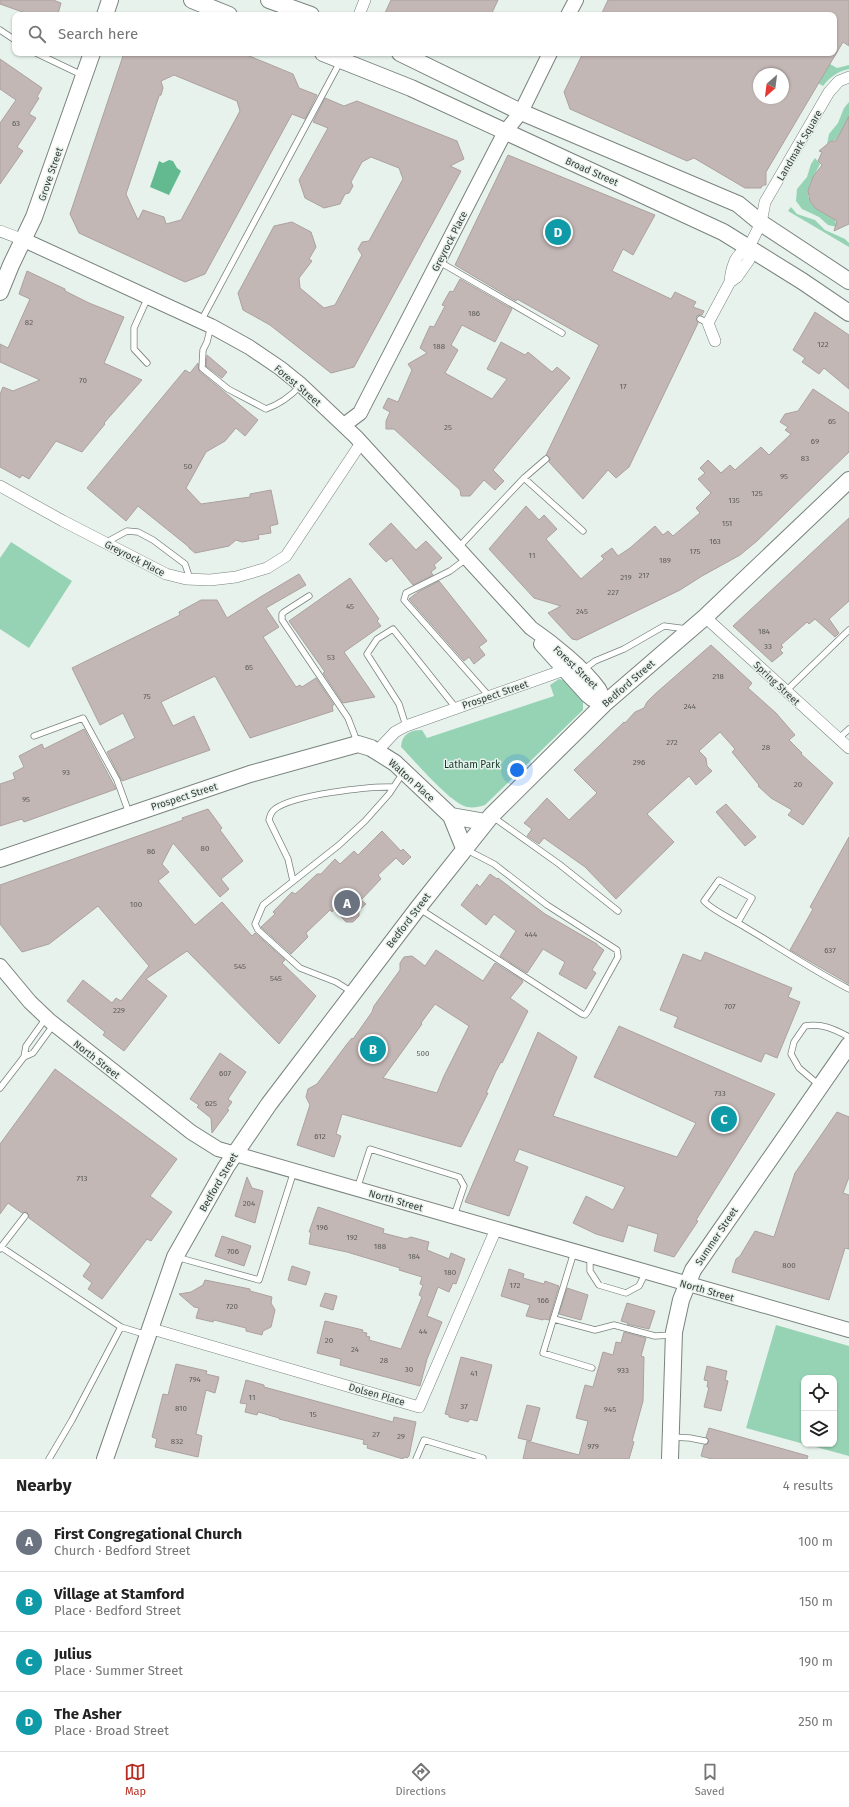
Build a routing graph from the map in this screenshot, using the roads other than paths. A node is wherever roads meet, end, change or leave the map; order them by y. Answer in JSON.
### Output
{"nodes":[{"id":1,"x":110,"y":0,"type":"edge"},
{"id":2,"x":192,"y":0,"type":"edge"},
{"id":3,"x":269,"y":0,"type":"edge"},
{"id":4,"x":365,"y":0,"type":"edge"},
{"id":5,"x":576,"y":0,"type":"edge"},
{"id":6,"x":106,"y":12,"type":"edge"},
{"id":7,"x":222,"y":12,"type":"edge"},
{"id":8,"x":302,"y":12,"type":"edge"},
{"id":9,"x":359,"y":12,"type":"edge"},
{"id":10,"x":570,"y":12,"type":"edge"},
{"id":11,"x":0,"y":30,"type":"edge"},
{"id":12,"x":12,"y":38,"type":"edge"},
{"id":13,"x":42,"y":56,"type":"edge"},
{"id":14,"x":91,"y":56,"type":"edge"},
{"id":15,"x":331,"y":56,"type":"edge"},
{"id":16,"x":406,"y":56,"type":"edge"},
{"id":17,"x":549,"y":56,"type":"edge"},
{"id":18,"x":341,"y":60,"type":"junction"},
{"id":19,"x":84,"y":76,"type":"junction"},
{"id":20,"x":849,"y":78,"type":"edge"},
{"id":21,"x":521,"y":112,"type":"junction"},
{"id":22,"x":505,"y":132,"type":"junction"},
{"id":23,"x":761,"y":223,"type":"junction"},
{"id":24,"x":0,"y":230,"type":"edge"},
{"id":25,"x":24,"y":240,"type":"junction"},
{"id":26,"x":748,"y":249,"type":"junction"},
{"id":27,"x":438,"y":261,"type":"junction"},
{"id":28,"x":849,"y":281,"type":"edge"},
{"id":29,"x":0,"y":292,"type":"edge"},
{"id":30,"x":148,"y":297,"type":"junction"},
{"id":31,"x":849,"y":313,"type":"edge"},
{"id":32,"x":206,"y":324,"type":"junction"},
{"id":33,"x":562,"y":333,"type":"dead end"},
{"id":34,"x":715,"y":341,"type":"dead end"},
{"id":35,"x":147,"y":363,"type":"dead end"},
{"id":36,"x":301,"y":385,"type":"junction"},
{"id":37,"x":344,"y":425,"type":"junction"},
{"id":38,"x":361,"y":443,"type":"junction"},
{"id":39,"x":546,"y":459,"type":"dead end"},
{"id":40,"x":524,"y":478,"type":"junction"},
{"id":41,"x":849,"y":480,"type":"edge"},
{"id":42,"x":0,"y":486,"type":"edge"},
{"id":43,"x":583,"y":531,"type":"dead end"},
{"id":44,"x":105,"y":543,"type":"junction"},
{"id":45,"x":462,"y":553,"type":"junction"},
{"id":46,"x":190,"y":580,"type":"junction"},
{"id":47,"x":310,"y":596,"type":"dead end"},
{"id":48,"x":705,"y":617,"type":"junction"},
{"id":49,"x":691,"y":629,"type":"junction"},
{"id":50,"x":849,"y":630,"type":"edge"},
{"id":51,"x":573,"y":668,"type":"junction"},
{"id":52,"x":785,"y":691,"type":"junction"},
{"id":53,"x":489,"y":696,"type":"junction"},
{"id":54,"x":604,"y":704,"type":"junction"},
{"id":55,"x":456,"y":708,"type":"junction"},
{"id":56,"x":406,"y":726,"type":"junction"},
{"id":57,"x":849,"y":729,"type":"edge"},
{"id":58,"x":34,"y":736,"type":"dead end"},
{"id":59,"x":838,"y":739,"type":"junction"},
{"id":60,"x":369,"y":748,"type":"junction"},
{"id":61,"x":849,"y":748,"type":"edge"},
{"id":62,"x":404,"y":771,"type":"junction"},
{"id":63,"x":393,"y":787,"type":"junction"},
{"id":64,"x":129,"y":814,"type":"junction"},
{"id":65,"x":451,"y":816,"type":"junction"},
{"id":66,"x":488,"y":819,"type":"junction"},
{"id":67,"x":464,"y":848,"type":"junction"},
{"id":68,"x":0,"y":859,"type":"edge"},
{"id":69,"x":293,"y":881,"type":"junction"},
{"id":70,"x":418,"y":908,"type":"junction"},
{"id":71,"x":618,"y":912,"type":"dead end"},
{"id":72,"x":738,"y":922,"type":"junction"},
{"id":73,"x":0,"y":966,"type":"edge"},
{"id":74,"x":849,"y":989,"type":"edge"},
{"id":75,"x":354,"y":993,"type":"junction"},
{"id":76,"x":50,"y":1021,"type":"junction"},
{"id":77,"x":849,"y":1037,"type":"edge"},
{"id":78,"x":849,"y":1045,"type":"edge"},
{"id":79,"x":24,"y":1057,"type":"junction"},
{"id":80,"x":821,"y":1087,"type":"junction"},
{"id":81,"x":0,"y":1088,"type":"edge"},
{"id":82,"x":234,"y":1154,"type":"junction"},
{"id":83,"x":294,"y":1171,"type":"junction"},
{"id":84,"x":357,"y":1189,"type":"junction"},
{"id":85,"x":25,"y":1216,"type":"dead end"},
{"id":86,"x":454,"y":1217,"type":"junction"},
{"id":87,"x":496,"y":1229,"type":"junction"},
{"id":88,"x":1,"y":1248,"type":"edge"},
{"id":89,"x":574,"y":1252,"type":"junction"},
{"id":90,"x":590,"y":1256,"type":"junction"},
{"id":91,"x":176,"y":1257,"type":"junction"},
{"id":92,"x":646,"y":1272,"type":"junction"},
{"id":93,"x":687,"y":1284,"type":"junction"},
{"id":94,"x":554,"y":1319,"type":"junction"},
{"id":95,"x":121,"y":1327,"type":"junction"},
{"id":96,"x":849,"y":1330,"type":"edge"},
{"id":97,"x":148,"y":1331,"type":"junction"},
{"id":98,"x":674,"y":1335,"type":"junction"},
{"id":99,"x":592,"y":1368,"type":"dead end"},
{"id":100,"x":670,"y":1437,"type":"junction"},
{"id":101,"x":705,"y":1441,"type":"dead end"},
{"id":102,"x":483,"y":1458,"type":"dead end"},
{"id":103,"x":49,"y":1459,"type":"edge"},
{"id":104,"x":105,"y":1459,"type":"edge"},
{"id":105,"x":416,"y":1459,"type":"edge"},
{"id":106,"x":670,"y":1459,"type":"edge"}],
"edges":[{"from":1,"to":6,"type":"main road"},
{"from":2,"to":7,"type":"main road"},
{"from":3,"to":8,"type":"main road"},
{"from":4,"to":9,"type":"street"},
{"from":5,"to":10,"type":"street"},
{"from":11,"to":12,"type":"lane"},
{"from":13,"to":19,"type":"lane"},
{"from":14,"to":19,"type":"main road","name":"Grove Street"},
{"from":15,"to":18,"type":"main road","name":"Broad Street"},
{"from":16,"to":21,"type":"main road"},
{"from":17,"to":21,"type":"street","name":"Greyrock Place"},
{"from":18,"to":22,"type":"main road","name":"Broad Street"},
{"from":18,"to":32,"type":"lane"},
{"from":19,"to":25,"type":"main road","name":"Grove Street"},
{"from":20,"to":23,"type":"street","name":"Landmark Square"},
{"from":21,"to":22,"type":"street","name":"Greyrock Place"},
{"from":21,"to":23,"type":"main road"},
{"from":22,"to":26,"type":"main road","name":"Broad Street"},
{"from":22,"to":27,"type":"street","name":"Greyrock Place"},
{"from":23,"to":26,"type":"street","name":"Landmark Square"},
{"from":23,"to":28,"type":"main road"},
{"from":24,"to":25,"type":"street","name":"Forest Street"},
{"from":25,"to":29,"type":"main road","name":"Grove Street"},
{"from":25,"to":30,"type":"street","name":"Forest Street"},
{"from":26,"to":31,"type":"main road","name":"Broad Street"},
{"from":26,"to":34,"type":"street","name":"Landmark Square"},
{"from":27,"to":33,"type":"lane"},
{"from":27,"to":37,"type":"street","name":"Greyrock Place"},
{"from":30,"to":32,"type":"street","name":"Forest Street"},
{"from":30,"to":35,"type":"lane"},
{"from":32,"to":36,"type":"street","name":"Forest Street"},
{"from":32,"to":36,"type":"lane"},
{"from":36,"to":37,"type":"street","name":"Forest Street"},
{"from":37,"to":38,"type":"street","name":"Forest Street"},
{"from":38,"to":45,"type":"street","name":"Forest Street"},
{"from":38,"to":46,"type":"street","name":"Greyrock Place"},
{"from":39,"to":40,"type":"lane"},
{"from":40,"to":43,"type":"lane"},
{"from":40,"to":45,"type":"lane"},
{"from":41,"to":48,"type":"main road","name":"Bedford Street"},
{"from":42,"to":44,"type":"street","name":"Greyrock Place"},
{"from":44,"to":46,"type":"street","name":"Greyrock Place"},
{"from":44,"to":46,"type":"lane"},
{"from":45,"to":51,"type":"street","name":"Forest Street"},
{"from":45,"to":53,"type":"lane"},
{"from":47,"to":60,"type":"lane"},
{"from":48,"to":49,"type":"main road","name":"Bedford Street"},
{"from":48,"to":52,"type":"street","name":"Spring Street"},
{"from":49,"to":51,"type":"lane"},
{"from":49,"to":54,"type":"main road","name":"Bedford Street"},
{"from":50,"to":52,"type":"lane"},
{"from":51,"to":53,"type":"street","name":"Prospect Street"},
{"from":51,"to":54,"type":"street","name":"Forest Street"},
{"from":52,"to":59,"type":"street","name":"Spring Street"},
{"from":53,"to":55,"type":"street","name":"Prospect Street"},
{"from":54,"to":66,"type":"main road","name":"Bedford Street"},
{"from":55,"to":56,"type":"street","name":"Prospect Street"},
{"from":55,"to":56,"type":"lane"},
{"from":56,"to":60,"type":"street","name":"Prospect Street"},
{"from":57,"to":59,"type":"lane"},
{"from":58,"to":64,"type":"lane"},
{"from":59,"to":61,"type":"street","name":"Spring Street"},
{"from":60,"to":62,"type":"main road","name":"Walton Place"},
{"from":60,"to":64,"type":"main road","name":"Prospect Street"},
{"from":62,"to":63,"type":"lane"},
{"from":62,"to":65,"type":"main road","name":"Walton Place"},
{"from":63,"to":69,"type":"lane"},
{"from":63,"to":69,"type":"lane"},
{"from":64,"to":68,"type":"main road","name":"Prospect Street"},
{"from":65,"to":66,"type":"main road"},
{"from":65,"to":67,"type":"main road","name":"Walton Place"},
{"from":66,"to":67,"type":"main road","name":"Bedford Street"},
{"from":66,"to":71,"type":"lane"},
{"from":67,"to":70,"type":"main road","name":"Bedford Street"},
{"from":67,"to":70,"type":"lane"},
{"from":69,"to":75,"type":"lane"},
{"from":70,"to":75,"type":"main road","name":"Bedford Street"},
{"from":72,"to":72,"type":"lane"},
{"from":72,"to":74,"type":"lane"},
{"from":73,"to":76,"type":"street","name":"North Street"},
{"from":75,"to":82,"type":"main road","name":"Bedford Street"},
{"from":76,"to":79,"type":"lane"},
{"from":76,"to":79,"type":"lane"},
{"from":76,"to":82,"type":"street","name":"North Street"},
{"from":77,"to":80,"type":"lane"},
{"from":78,"to":80,"type":"main road","name":"Summer Street"},
{"from":79,"to":81,"type":"lane"},
{"from":80,"to":93,"type":"main road","name":"Summer Street"},
{"from":82,"to":83,"type":"street","name":"North Street"},
{"from":82,"to":91,"type":"main road","name":"Bedford Street"},
{"from":83,"to":84,"type":"street","name":"North Street"},
{"from":83,"to":91,"type":"lane"},
{"from":84,"to":86,"type":"street","name":"North Street"},
{"from":84,"to":86,"type":"lane"},
{"from":85,"to":88,"type":"lane"},
{"from":86,"to":87,"type":"street","name":"North Street"},
{"from":87,"to":89,"type":"street","name":"North Street"},
{"from":87,"to":97,"type":"street","name":"Dolsen Place"},
{"from":88,"to":95,"type":"lane"},
{"from":89,"to":90,"type":"street","name":"North Street"},
{"from":89,"to":94,"type":"lane"},
{"from":90,"to":92,"type":"street","name":"North Street"},
{"from":90,"to":92,"type":"lane"},
{"from":91,"to":97,"type":"main road","name":"Bedford Street"},
{"from":92,"to":93,"type":"street","name":"North Street"},
{"from":93,"to":96,"type":"street","name":"North Street"},
{"from":93,"to":98,"type":"main road","name":"Summer Street"},
{"from":94,"to":98,"type":"lane"},
{"from":94,"to":99,"type":"lane"},
{"from":95,"to":97,"type":"lane"},
{"from":95,"to":103,"type":"lane"},
{"from":97,"to":104,"type":"main road","name":"Bedford Street"},
{"from":98,"to":100,"type":"main road","name":"Summer Street"},
{"from":100,"to":101,"type":"lane"},
{"from":100,"to":106,"type":"main road","name":"Summer Street"},
{"from":102,"to":105,"type":"lane"}]}
